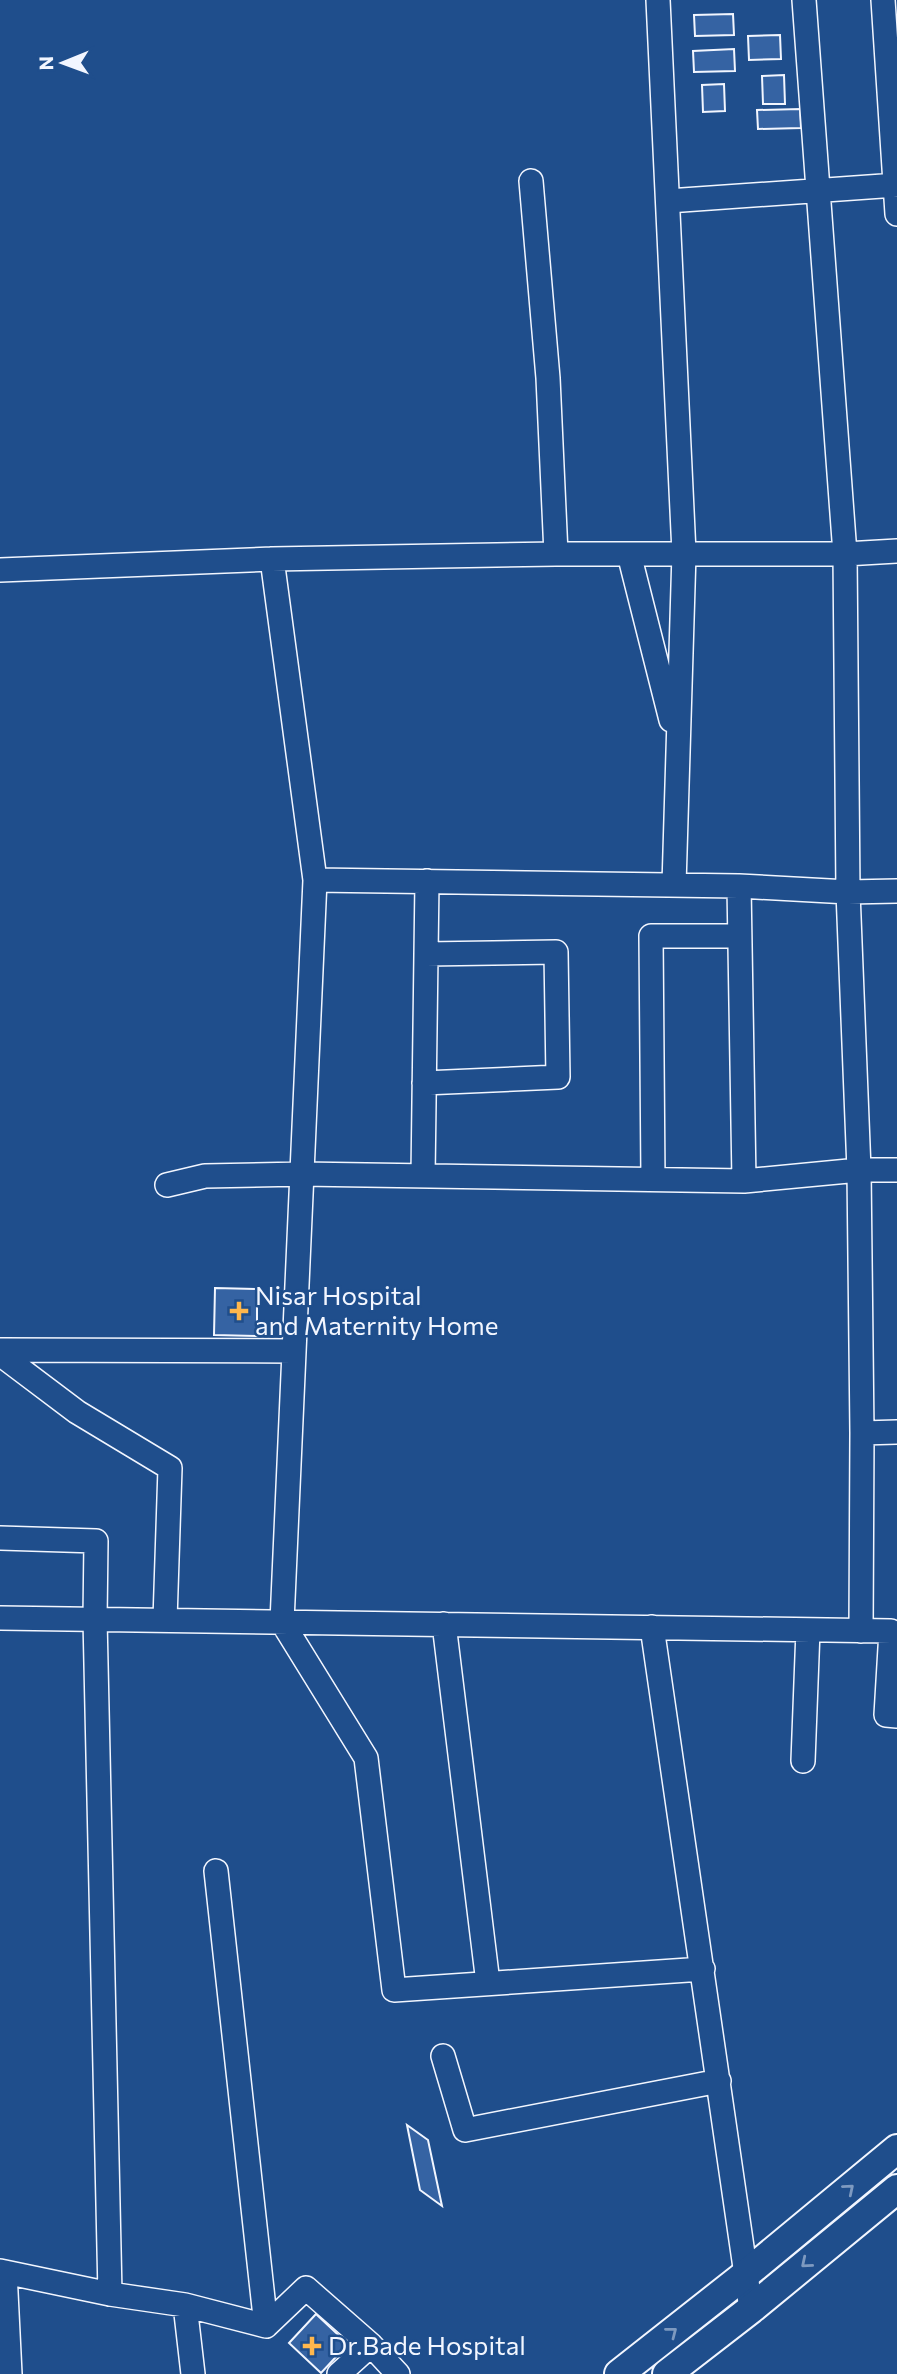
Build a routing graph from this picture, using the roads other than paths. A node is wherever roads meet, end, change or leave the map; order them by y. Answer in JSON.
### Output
{"nodes":[{"id":1,"x":658,"y":0,"type":"edge"},
{"id":2,"x":804,"y":0,"type":"edge"},
{"id":3,"x":883,"y":0,"type":"edge"},
{"id":4,"x":531,"y":181,"type":"dead end"},
{"id":5,"x":896,"y":186,"type":"edge"},
{"id":6,"x":818,"y":192,"type":"junction"},
{"id":7,"x":667,"y":201,"type":"junction"},
{"id":8,"x":897,"y":214,"type":"edge"},
{"id":9,"x":897,"y":551,"type":"edge"},
{"id":10,"x":556,"y":554,"type":"junction"},
{"id":11,"x":629,"y":554,"type":"junction"},
{"id":12,"x":684,"y":554,"type":"junction"},
{"id":13,"x":845,"y":554,"type":"junction"},
{"id":14,"x":272,"y":559,"type":"junction"},
{"id":15,"x":0,"y":570,"type":"edge"},
{"id":16,"x":678,"y":749,"type":"junction"},
{"id":17,"x":315,"y":880,"type":"junction"},
{"id":18,"x":427,"y":881,"type":"junction"},
{"id":19,"x":674,"y":885,"type":"junction"},
{"id":20,"x":739,"y":886,"type":"junction"},
{"id":21,"x":897,"y":891,"type":"edge"},
{"id":22,"x":848,"y":892,"type":"junction"},
{"id":23,"x":740,"y":936,"type":"junction"},
{"id":24,"x":426,"y":954,"type":"junction"},
{"id":25,"x":425,"y":1083,"type":"junction"},
{"id":26,"x":859,"y":1170,"type":"junction"},
{"id":27,"x":897,"y":1170,"type":"edge"},
{"id":28,"x":302,"y":1174,"type":"junction"},
{"id":29,"x":424,"y":1176,"type":"junction"},
{"id":30,"x":653,"y":1180,"type":"junction"},
{"id":31,"x":744,"y":1181,"type":"junction"},
{"id":32,"x":167,"y":1185,"type":"dead end"},
{"id":33,"x":294,"y":1351,"type":"junction"},
{"id":34,"x":0,"y":1352,"type":"edge"},
{"id":35,"x":897,"y":1432,"type":"edge"},
{"id":36,"x":862,"y":1433,"type":"junction"},
{"id":37,"x":0,"y":1538,"type":"edge"},
{"id":38,"x":0,"y":1618,"type":"edge"},
{"id":39,"x":95,"y":1619,"type":"junction"},
{"id":40,"x":165,"y":1620,"type":"junction"},
{"id":41,"x":282,"y":1622,"type":"junction"},
{"id":42,"x":444,"y":1624,"type":"junction"},
{"id":43,"x":652,"y":1627,"type":"junction"},
{"id":44,"x":808,"y":1630,"type":"junction"},
{"id":45,"x":861,"y":1631,"type":"junction"},
{"id":46,"x":897,"y":1716,"type":"edge"},
{"id":47,"x":803,"y":1761,"type":"dead end"},
{"id":48,"x":216,"y":1871,"type":"dead end"},
{"id":49,"x":703,"y":1969,"type":"junction"},
{"id":50,"x":488,"y":1983,"type":"junction"},
{"id":51,"x":443,"y":2056,"type":"dead end"},
{"id":52,"x":719,"y":2081,"type":"junction"},
{"id":53,"x":897,"y":2149,"type":"edge"},
{"id":54,"x":897,"y":2189,"type":"edge"},
{"id":55,"x":3,"y":2272,"type":"edge"},
{"id":56,"x":746,"y":2274,"type":"junction"},
{"id":57,"x":110,"y":2294,"type":"junction"},
{"id":58,"x":185,"y":2305,"type":"junction"},
{"id":59,"x":751,"y":2309,"type":"junction"},
{"id":60,"x":266,"y":2326,"type":"junction"},
{"id":61,"x":371,"y":2345,"type":"junction"},
{"id":62,"x":10,"y":2374,"type":"edge"},
{"id":63,"x":193,"y":2374,"type":"edge"},
{"id":64,"x":339,"y":2374,"type":"edge"},
{"id":65,"x":398,"y":2374,"type":"edge"},
{"id":66,"x":619,"y":2374,"type":"edge"},
{"id":67,"x":667,"y":2374,"type":"edge"}],
"edges":[{"from":1,"to":7,"type":"street"},
{"from":2,"to":6,"type":"street"},
{"from":3,"to":5,"type":"street"},
{"from":4,"to":10,"type":"street"},
{"from":5,"to":6,"type":"street"},
{"from":5,"to":8,"type":"street"},
{"from":6,"to":7,"type":"street"},
{"from":6,"to":13,"type":"street"},
{"from":7,"to":12,"type":"street"},
{"from":9,"to":13,"type":"street"},
{"from":10,"to":11,"type":"street"},
{"from":10,"to":14,"type":"street"},
{"from":11,"to":12,"type":"street"},
{"from":11,"to":16,"type":"street"},
{"from":12,"to":13,"type":"street"},
{"from":12,"to":16,"type":"street"},
{"from":13,"to":22,"type":"street"},
{"from":14,"to":15,"type":"street"},
{"from":14,"to":17,"type":"street"},
{"from":16,"to":19,"type":"street"},
{"from":17,"to":18,"type":"street"},
{"from":17,"to":28,"type":"street"},
{"from":18,"to":19,"type":"street"},
{"from":18,"to":24,"type":"street"},
{"from":19,"to":20,"type":"street"},
{"from":20,"to":22,"type":"street"},
{"from":20,"to":23,"type":"street"},
{"from":21,"to":22,"type":"street"},
{"from":22,"to":26,"type":"street"},
{"from":23,"to":30,"type":"street"},
{"from":23,"to":31,"type":"street"},
{"from":24,"to":25,"type":"street"},
{"from":24,"to":25,"type":"street"},
{"from":25,"to":29,"type":"street"},
{"from":26,"to":27,"type":"street"},
{"from":26,"to":31,"type":"street"},
{"from":26,"to":36,"type":"street"},
{"from":28,"to":29,"type":"street"},
{"from":28,"to":32,"type":"street"},
{"from":28,"to":33,"type":"street"},
{"from":29,"to":30,"type":"street"},
{"from":30,"to":31,"type":"street"},
{"from":33,"to":34,"type":"street"},
{"from":33,"to":41,"type":"street"},
{"from":34,"to":40,"type":"street"},
{"from":35,"to":36,"type":"street"},
{"from":36,"to":45,"type":"street"},
{"from":37,"to":39,"type":"street"},
{"from":38,"to":39,"type":"street"},
{"from":39,"to":40,"type":"street"},
{"from":39,"to":57,"type":"street"},
{"from":40,"to":41,"type":"street"},
{"from":41,"to":42,"type":"street"},
{"from":41,"to":50,"type":"street"},
{"from":42,"to":43,"type":"street"},
{"from":42,"to":50,"type":"street"},
{"from":43,"to":44,"type":"street"},
{"from":43,"to":49,"type":"street"},
{"from":44,"to":45,"type":"street"},
{"from":44,"to":47,"type":"street"},
{"from":45,"to":46,"type":"street"},
{"from":48,"to":60,"type":"street"},
{"from":49,"to":50,"type":"street"},
{"from":49,"to":52,"type":"street"},
{"from":51,"to":52,"type":"street"},
{"from":52,"to":56,"type":"street"},
{"from":56,"to":53,"type":"main road","one_way":true},
{"from":54,"to":59,"type":"main road","one_way":true},
{"from":55,"to":57,"type":"street"},
{"from":55,"to":62,"type":"street"},
{"from":56,"to":59,"type":"street"},
{"from":66,"to":56,"type":"main road","one_way":true},
{"from":57,"to":58,"type":"street"},
{"from":58,"to":60,"type":"street"},
{"from":58,"to":63,"type":"street"},
{"from":59,"to":67,"type":"main road"},
{"from":60,"to":61,"type":"street"},
{"from":61,"to":64,"type":"street"},
{"from":61,"to":65,"type":"street"}]}
